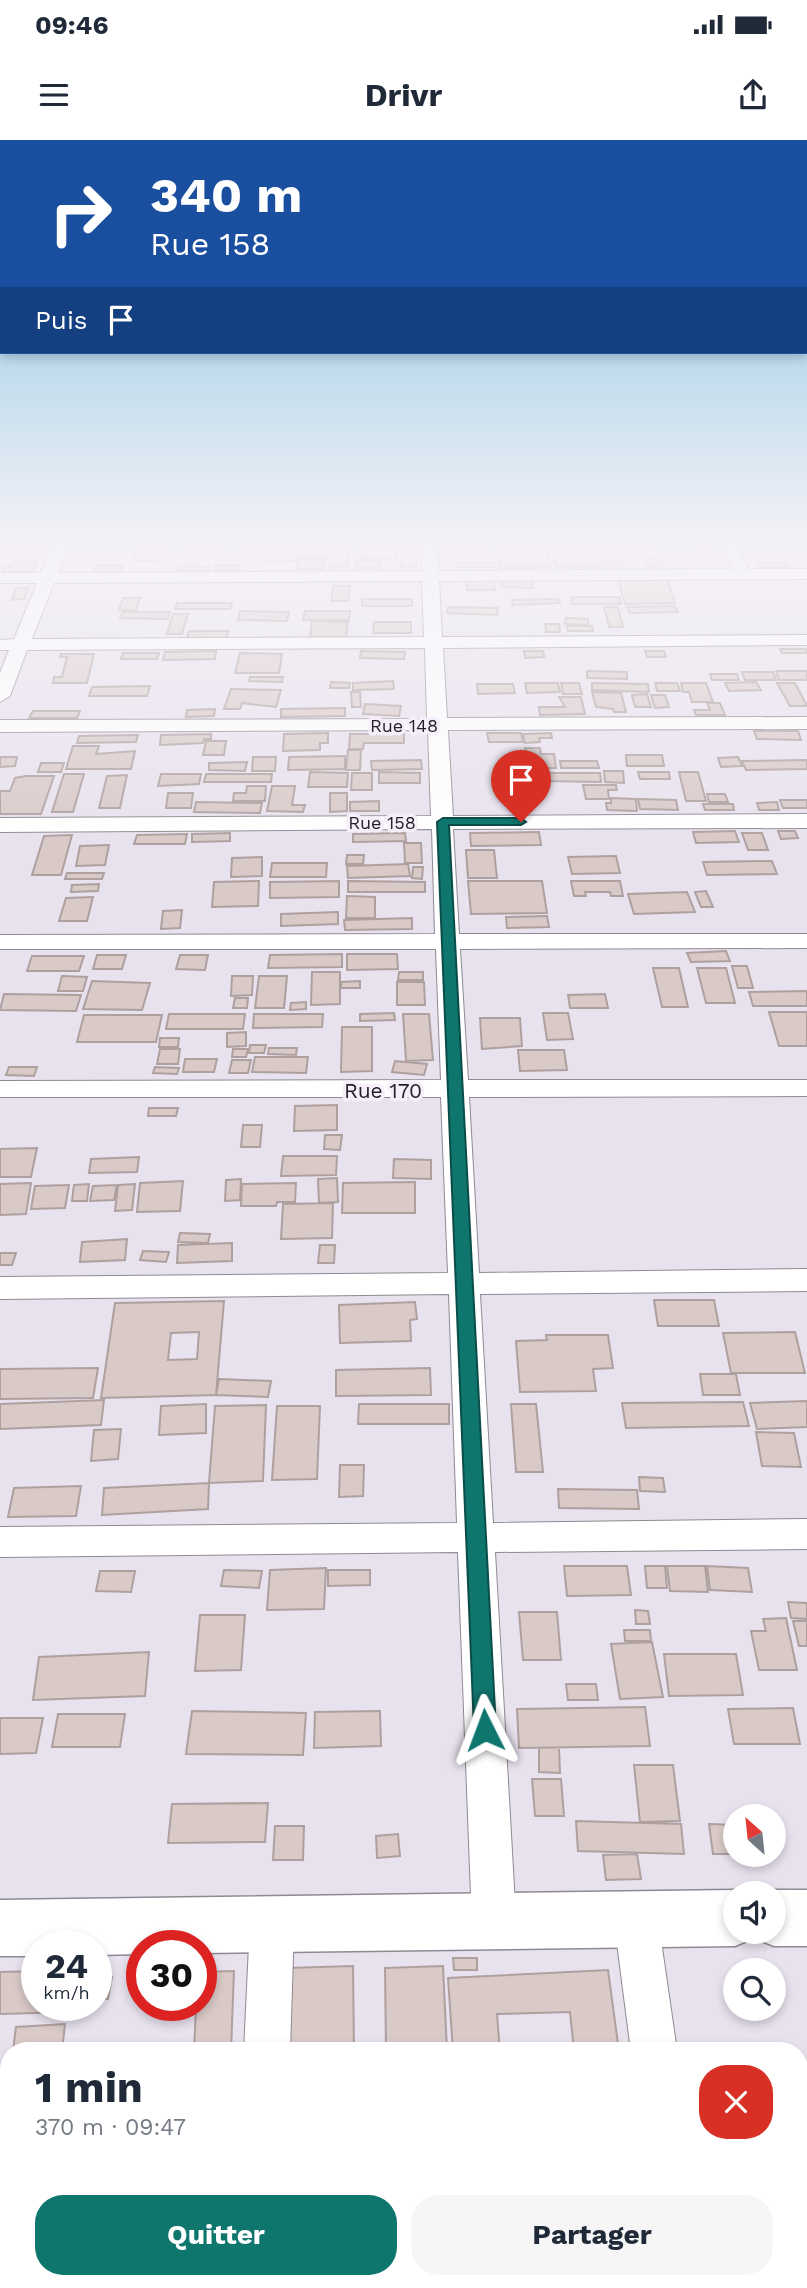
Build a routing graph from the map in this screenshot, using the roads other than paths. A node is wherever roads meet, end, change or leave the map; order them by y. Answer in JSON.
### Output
{"nodes":[{"id":1,"x":99,"y":644,"type":"edge"},
{"id":2,"x":434,"y":644,"type":"edge"},
{"id":3,"x":0,"y":645,"type":"edge"},
{"id":4,"x":20,"y":645,"type":"junction"},
{"id":5,"x":0,"y":696,"type":"edge"},
{"id":6,"x":807,"y":723,"type":"edge"},
{"id":7,"x":438,"y":725,"type":"junction"},
{"id":8,"x":0,"y":726,"type":"edge"},
{"id":9,"x":807,"y":821,"type":"edge"},
{"id":10,"x":443,"y":822,"type":"junction"},
{"id":11,"x":0,"y":825,"type":"edge"},
{"id":12,"x":807,"y":941,"type":"edge"},
{"id":13,"x":0,"y":942,"type":"edge"},
{"id":14,"x":448,"y":943,"type":"junction"},
{"id":15,"x":807,"y":1088,"type":"edge"},
{"id":16,"x":0,"y":1089,"type":"edge"},
{"id":17,"x":455,"y":1090,"type":"junction"},
{"id":18,"x":807,"y":1280,"type":"edge"},
{"id":19,"x":464,"y":1283,"type":"junction"},
{"id":20,"x":0,"y":1288,"type":"edge"},
{"id":21,"x":807,"y":1534,"type":"edge"},
{"id":22,"x":476,"y":1538,"type":"junction"},
{"id":23,"x":0,"y":1542,"type":"edge"},
{"id":24,"x":807,"y":1917,"type":"edge"},
{"id":25,"x":723,"y":1918,"type":"edge"},
{"id":26,"x":786,"y":1918,"type":"edge"},
{"id":27,"x":636,"y":1920,"type":"junction"},
{"id":28,"x":494,"y":1922,"type":"junction"},
{"id":29,"x":272,"y":1924,"type":"junction"},
{"id":30,"x":0,"y":1928,"type":"edge"},
{"id":31,"x":267,"y":2042,"type":"edge"},
{"id":32,"x":653,"y":2042,"type":"edge"}],
"edges":[{"from":1,"to":4,"type":"street"},
{"from":2,"to":7,"type":"street"},
{"from":3,"to":4,"type":"street"},
{"from":4,"to":5,"type":"street"},
{"from":6,"to":7,"type":"street","name":"Rue 148"},
{"from":7,"to":8,"type":"street","name":"Rue 148"},
{"from":7,"to":10,"type":"street"},
{"from":9,"to":10,"type":"street","name":"Rue 158"},
{"from":10,"to":11,"type":"street","name":"Rue 158"},
{"from":10,"to":14,"type":"street"},
{"from":12,"to":14,"type":"street"},
{"from":13,"to":14,"type":"street"},
{"from":14,"to":17,"type":"street"},
{"from":15,"to":17,"type":"street","name":"Rue 170"},
{"from":16,"to":17,"type":"street","name":"Rue 170"},
{"from":17,"to":19,"type":"street"},
{"from":18,"to":19,"type":"street"},
{"from":19,"to":20,"type":"street"},
{"from":19,"to":22,"type":"street"},
{"from":21,"to":22,"type":"street"},
{"from":22,"to":23,"type":"street"},
{"from":22,"to":28,"type":"street"},
{"from":24,"to":26,"type":"street"},
{"from":25,"to":27,"type":"street"},
{"from":27,"to":28,"type":"street"},
{"from":27,"to":32,"type":"street"},
{"from":28,"to":29,"type":"street"},
{"from":29,"to":30,"type":"street"},
{"from":29,"to":31,"type":"street"}]}
